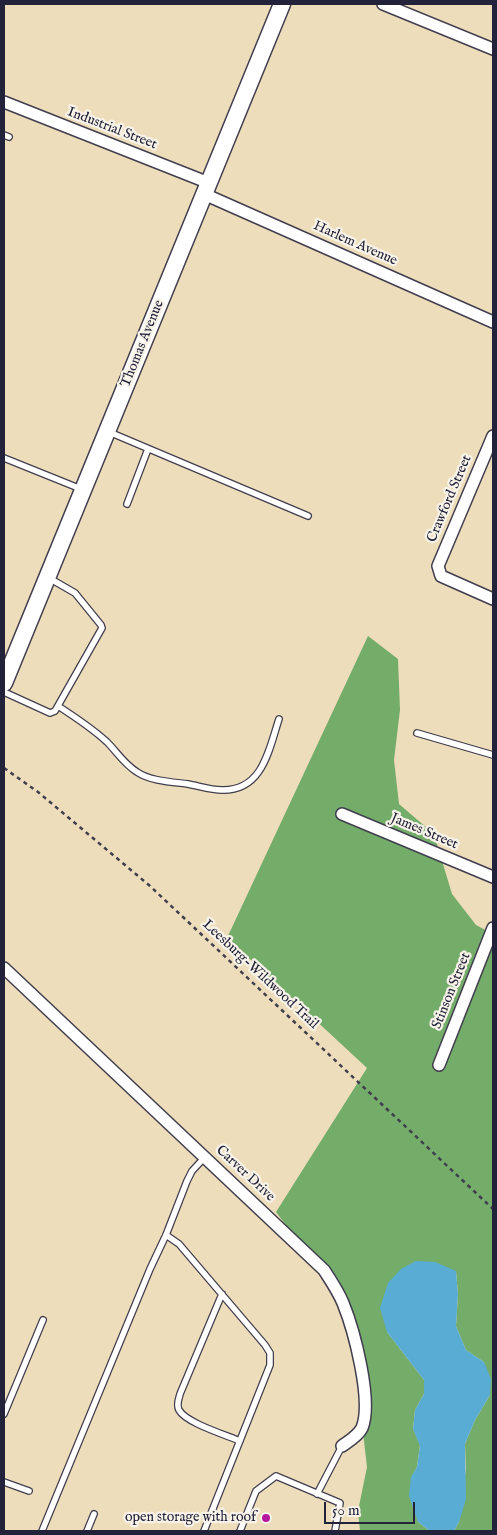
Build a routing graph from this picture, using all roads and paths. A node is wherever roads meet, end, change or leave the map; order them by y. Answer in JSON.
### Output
{"nodes":[{"id":1,"x":282,"y":4,"type":"edge"},
{"id":2,"x":383,"y":4,"type":"edge"},
{"id":3,"x":493,"y":49,"type":"edge"},
{"id":4,"x":4,"y":102,"type":"edge"},
{"id":5,"x":206,"y":188,"type":"junction"},
{"id":6,"x":493,"y":322,"type":"edge"},
{"id":7,"x":107,"y":432,"type":"junction"},
{"id":8,"x":493,"y":436,"type":"edge"},
{"id":9,"x":148,"y":449,"type":"junction"},
{"id":10,"x":489,"y":457,"type":"edge"},
{"id":11,"x":4,"y":458,"type":"edge"},
{"id":12,"x":83,"y":490,"type":"junction"},
{"id":13,"x":127,"y":504,"type":"dead end"},
{"id":14,"x":308,"y":516,"type":"dead end"},
{"id":15,"x":47,"y":577,"type":"junction"},
{"id":16,"x":493,"y":599,"type":"edge"},
{"id":17,"x":4,"y":683,"type":"edge"},
{"id":18,"x":4,"y":692,"type":"edge"},
{"id":19,"x":58,"y":706,"type":"junction"},
{"id":20,"x":279,"y":719,"type":"dead end"},
{"id":21,"x":417,"y":733,"type":"dead end"},
{"id":22,"x":493,"y":755,"type":"edge"},
{"id":23,"x":4,"y":768,"type":"edge"},
{"id":24,"x":342,"y":814,"type":"dead end"},
{"id":25,"x":493,"y":877,"type":"edge"},
{"id":26,"x":493,"y":928,"type":"edge"},
{"id":27,"x":4,"y":968,"type":"edge"},
{"id":28,"x":439,"y":1065,"type":"dead end"},
{"id":29,"x":205,"y":1157,"type":"junction"},
{"id":30,"x":493,"y":1209,"type":"edge"},
{"id":31,"x":166,"y":1235,"type":"junction"},
{"id":32,"x":222,"y":1294,"type":"junction"},
{"id":33,"x":43,"y":1320,"type":"dead end"},
{"id":34,"x":4,"y":1414,"type":"edge"},
{"id":35,"x":240,"y":1441,"type":"junction"},
{"id":36,"x":342,"y":1446,"type":"joint"},
{"id":37,"x":4,"y":1482,"type":"edge"},
{"id":38,"x":29,"y":1491,"type":"dead end"},
{"id":39,"x":317,"y":1494,"type":"junction"},
{"id":40,"x":94,"y":1514,"type":"dead end"},
{"id":41,"x":42,"y":1531,"type":"edge"},
{"id":42,"x":87,"y":1531,"type":"edge"},
{"id":43,"x":204,"y":1531,"type":"edge"},
{"id":44,"x":240,"y":1531,"type":"edge"},
{"id":45,"x":336,"y":1531,"type":"edge"}],
"edges":[{"from":1,"to":5,"type":"street","name":"Thomas Avenue"},
{"from":2,"to":3,"type":"street"},
{"from":4,"to":5,"type":"street","name":"Industrial Street"},
{"from":5,"to":6,"type":"street","name":"Harlem Avenue"},
{"from":5,"to":7,"type":"street","name":"Thomas Avenue"},
{"from":7,"to":9,"type":"lane"},
{"from":7,"to":12,"type":"street","name":"Thomas Avenue"},
{"from":8,"to":10,"type":"street","name":"Crawford Street"},
{"from":9,"to":13,"type":"lane"},
{"from":9,"to":14,"type":"lane"},
{"from":10,"to":16,"type":"street","name":"Crawford Street"},
{"from":11,"to":12,"type":"lane"},
{"from":12,"to":15,"type":"street","name":"Thomas Avenue"},
{"from":15,"to":17,"type":"street","name":"Thomas Avenue"},
{"from":15,"to":19,"type":"lane"},
{"from":18,"to":19,"type":"lane"},
{"from":19,"to":20,"type":"lane"},
{"from":21,"to":22,"type":"lane"},
{"from":23,"to":30,"type":"path","name":"Leesburg-Wildwood Trail"},
{"from":24,"to":25,"type":"street","name":"James Street"},
{"from":26,"to":28,"type":"street","name":"Stinson Street"},
{"from":27,"to":29,"type":"street","name":"Carver Drive"},
{"from":29,"to":31,"type":"lane"},
{"from":29,"to":36,"type":"street","name":"Carver Drive"},
{"from":31,"to":32,"type":"lane"},
{"from":31,"to":41,"type":"lane"},
{"from":32,"to":35,"type":"lane"},
{"from":32,"to":35,"type":"lane"},
{"from":33,"to":34,"type":"lane"},
{"from":35,"to":43,"type":"lane"},
{"from":36,"to":39,"type":"lane"},
{"from":37,"to":38,"type":"lane"},
{"from":39,"to":44,"type":"lane"},
{"from":39,"to":45,"type":"lane"},
{"from":40,"to":42,"type":"lane"}]}
